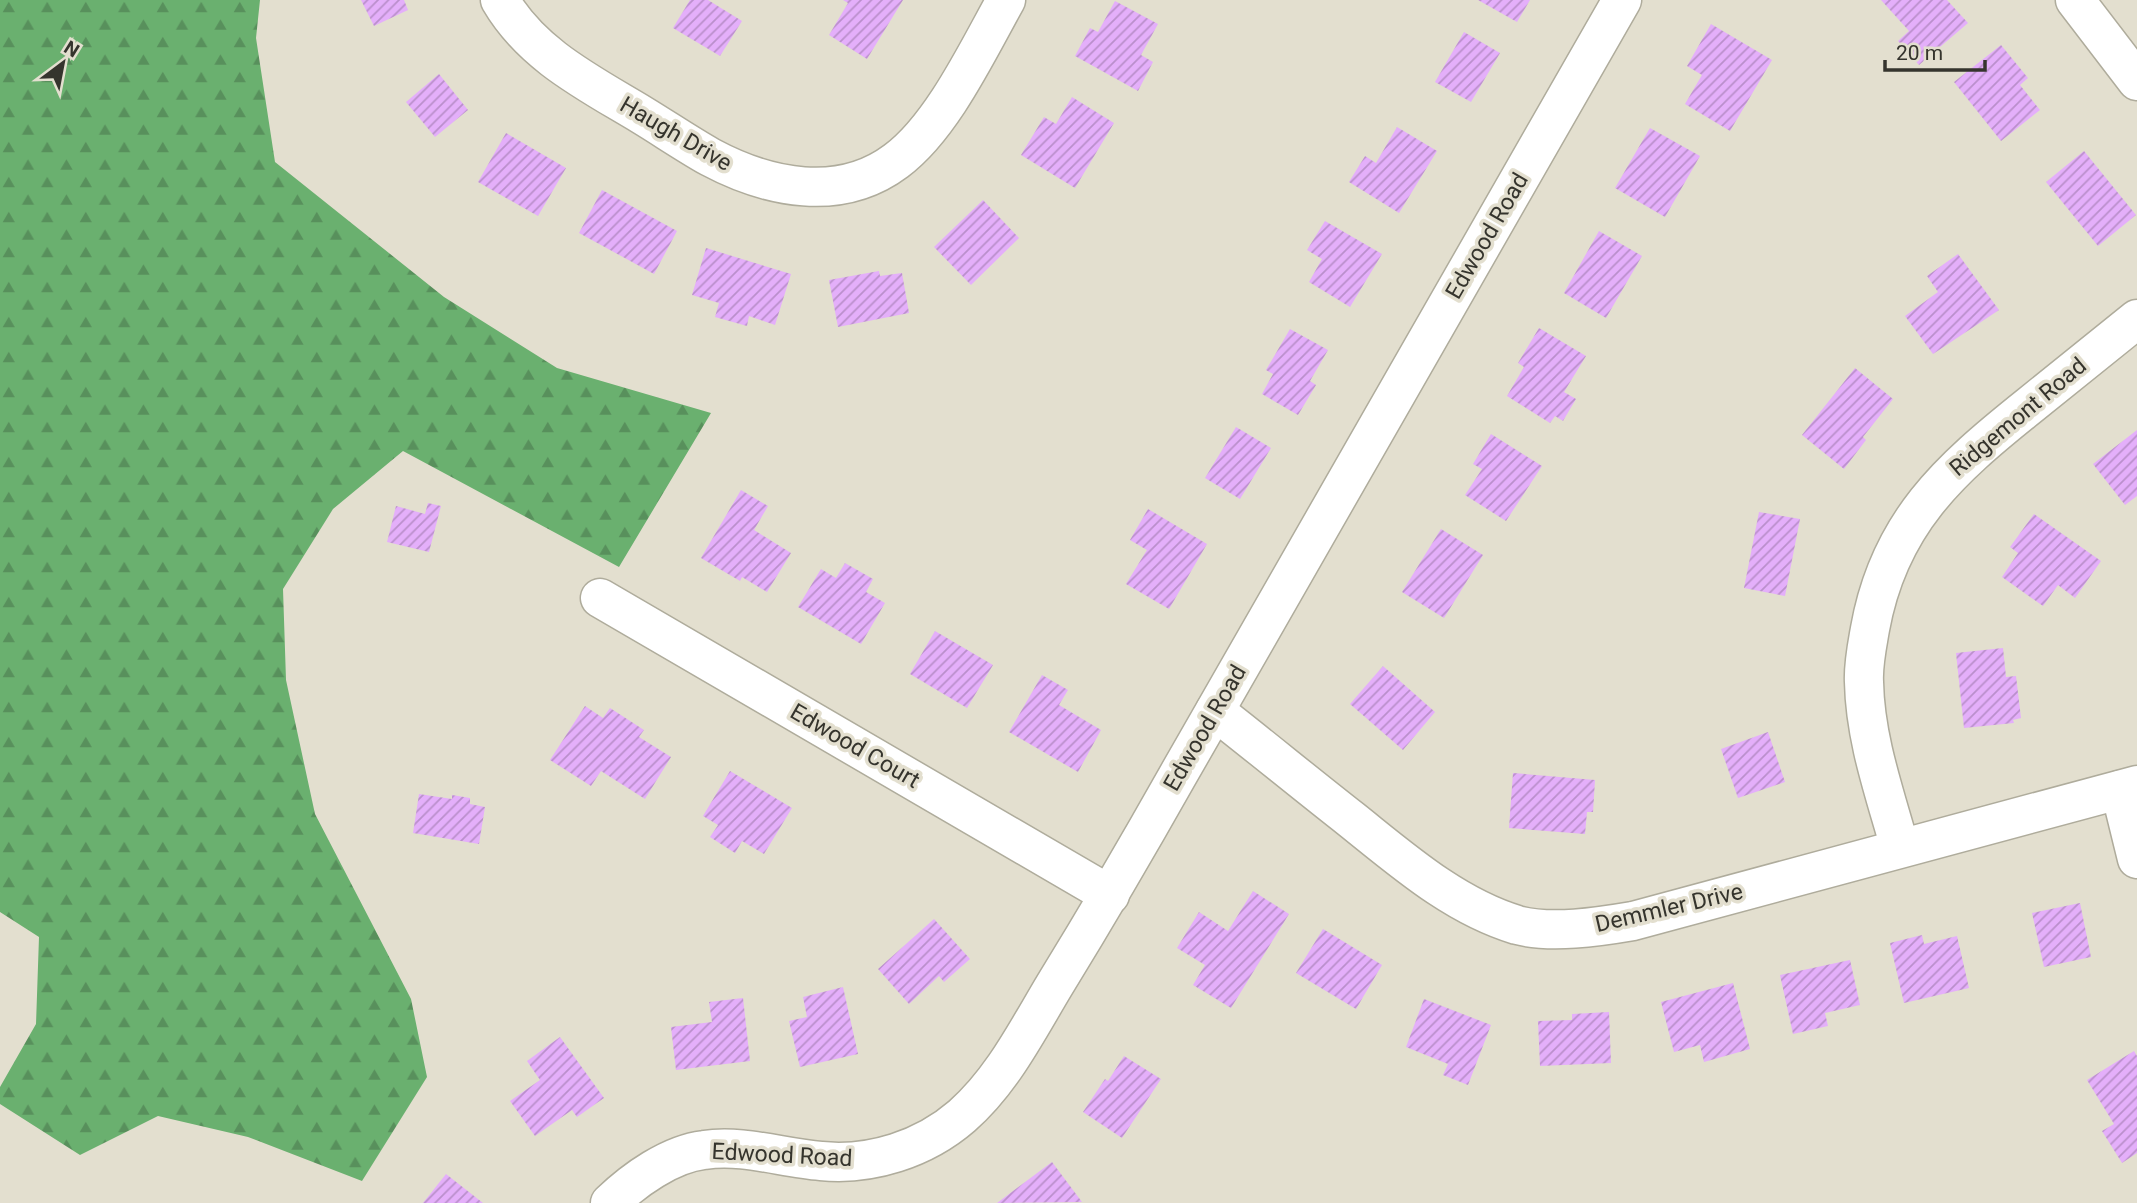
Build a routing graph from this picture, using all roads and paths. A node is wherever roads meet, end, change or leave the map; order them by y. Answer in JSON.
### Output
{"nodes":[{"id":1,"x":500,"y":0,"type":"edge"},
{"id":2,"x":1006,"y":0,"type":"edge"},
{"id":3,"x":1622,"y":0,"type":"edge"},
{"id":4,"x":2075,"y":0,"type":"edge"},
{"id":5,"x":2137,"y":81,"type":"edge"},
{"id":6,"x":2137,"y":319,"type":"edge"},
{"id":7,"x":600,"y":598,"type":"dead end"},
{"id":8,"x":1215,"y":711,"type":"junction"},
{"id":9,"x":2128,"y":788,"type":"edge"},
{"id":10,"x":1900,"y":848,"type":"junction"},
{"id":11,"x":2137,"y":859,"type":"edge"},
{"id":12,"x":1110,"y":895,"type":"junction"},
{"id":13,"x":610,"y":1203,"type":"edge"}],
"edges":[{"from":1,"to":2,"type":"street","name":"Haugh Drive"},
{"from":3,"to":8,"type":"street","name":"Edwood Road"},
{"from":4,"to":5,"type":"street"},
{"from":6,"to":10,"type":"street","name":"Ridgemont Road"},
{"from":7,"to":12,"type":"street","name":"Edwood Court"},
{"from":8,"to":10,"type":"street","name":"Demmler Drive"},
{"from":8,"to":12,"type":"street","name":"Edwood Road"},
{"from":9,"to":10,"type":"street","name":"Demmler Drive"},
{"from":9,"to":11,"type":"street"},
{"from":12,"to":13,"type":"street","name":"Edwood Road"}]}
